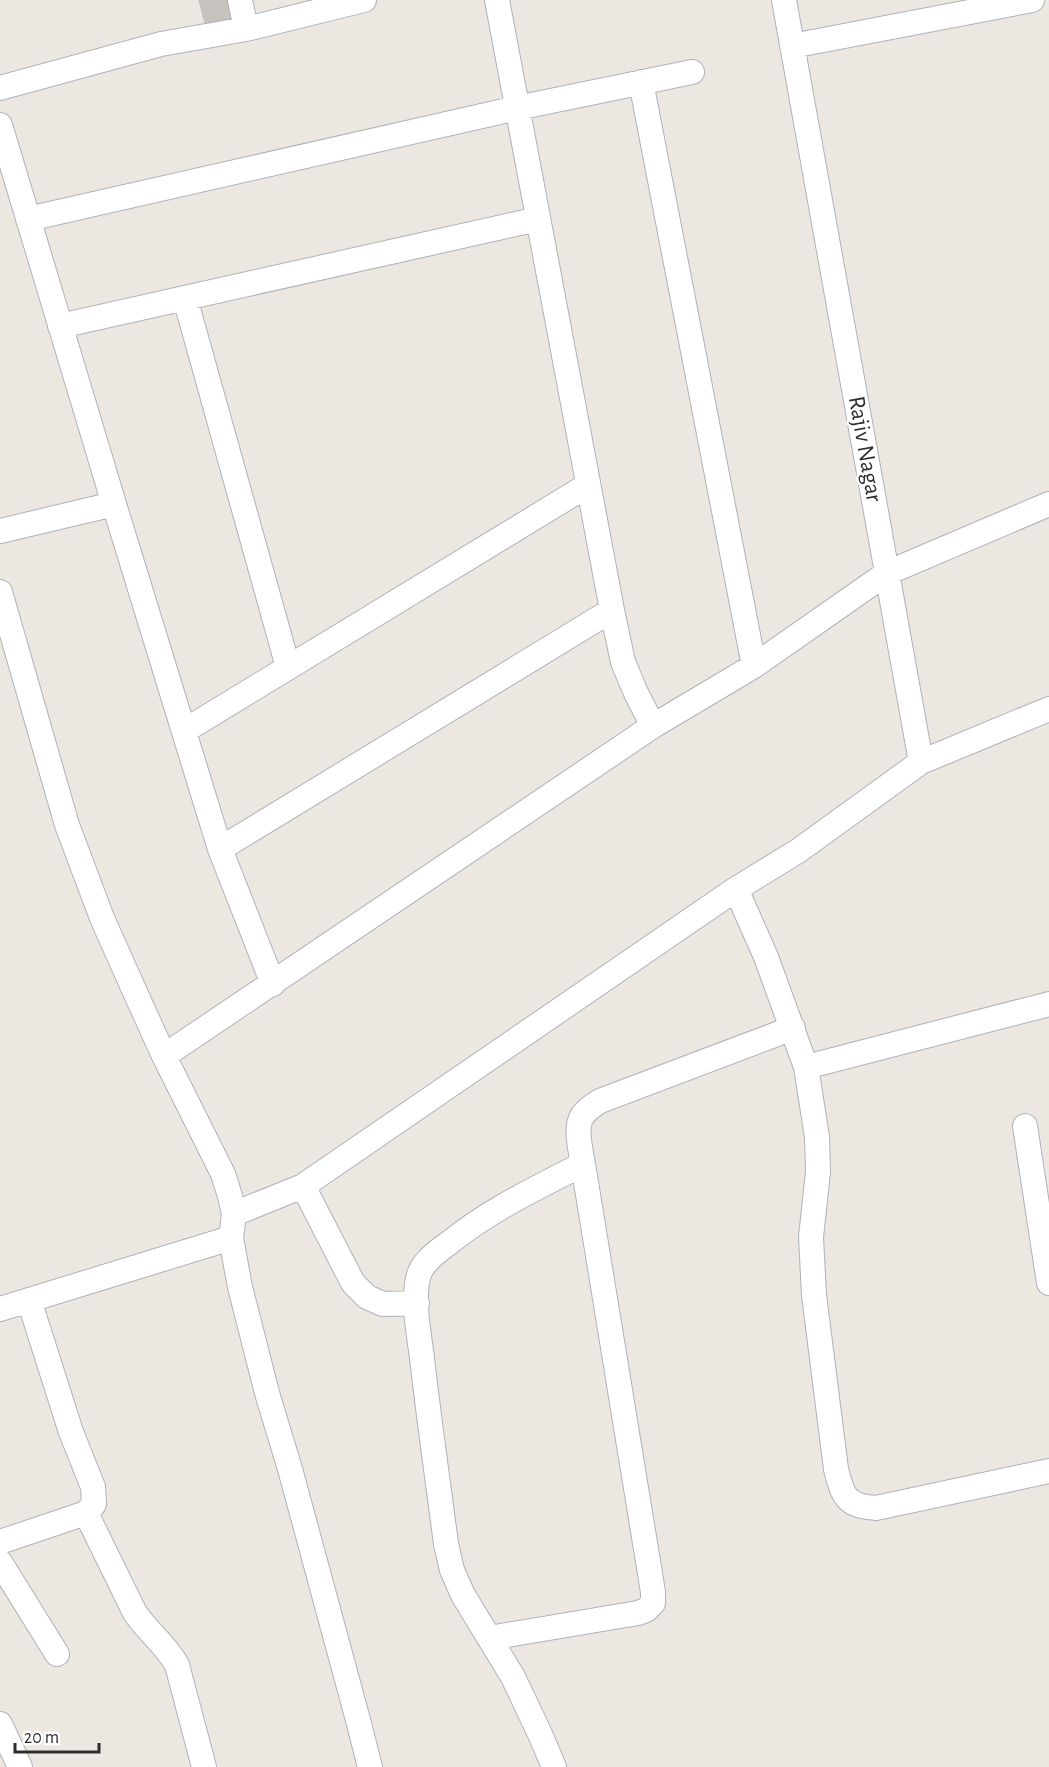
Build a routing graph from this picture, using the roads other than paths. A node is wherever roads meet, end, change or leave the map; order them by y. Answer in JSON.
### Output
{"nodes":[{"id":1,"x":240,"y":0,"type":"edge"},
{"id":2,"x":364,"y":0,"type":"edge"},
{"id":3,"x":497,"y":0,"type":"edge"},
{"id":4,"x":784,"y":0,"type":"edge"},
{"id":5,"x":1032,"y":0,"type":"edge"},
{"id":6,"x":933,"y":9,"type":"edge"},
{"id":7,"x":246,"y":29,"type":"junction"},
{"id":8,"x":792,"y":46,"type":"junction"},
{"id":9,"x":692,"y":72,"type":"dead end"},
{"id":10,"x":641,"y":82,"type":"junction"},
{"id":11,"x":0,"y":88,"type":"edge"},
{"id":12,"x":517,"y":108,"type":"junction"},
{"id":13,"x":0,"y":125,"type":"edge"},
{"id":14,"x":28,"y":219,"type":"junction"},
{"id":15,"x":538,"y":219,"type":"junction"},
{"id":16,"x":185,"y":298,"type":"junction"},
{"id":17,"x":60,"y":326,"type":"junction"},
{"id":18,"x":588,"y":485,"type":"junction"},
{"id":19,"x":114,"y":504,"type":"junction"},
{"id":20,"x":1049,"y":504,"type":"edge"},
{"id":21,"x":0,"y":531,"type":"edge"},
{"id":22,"x":887,"y":573,"type":"junction"},
{"id":23,"x":0,"y":592,"type":"edge"},
{"id":24,"x":612,"y":610,"type":"junction"},
{"id":25,"x":754,"y":666,"type":"junction"},
{"id":26,"x":288,"y":668,"type":"junction"},
{"id":27,"x":1049,"y":709,"type":"edge"},
{"id":28,"x":653,"y":726,"type":"junction"},
{"id":29,"x":184,"y":731,"type":"junction"},
{"id":30,"x":921,"y":762,"type":"junction"},
{"id":31,"x":220,"y":849,"type":"junction"},
{"id":32,"x":736,"y":889,"type":"junction"},
{"id":33,"x":273,"y":984,"type":"junction"},
{"id":34,"x":1049,"y":1004,"type":"edge"},
{"id":35,"x":793,"y":1028,"type":"junction"},
{"id":36,"x":164,"y":1056,"type":"junction"},
{"id":37,"x":806,"y":1067,"type":"junction"},
{"id":38,"x":1025,"y":1126,"type":"dead end"},
{"id":39,"x":583,"y":1164,"type":"junction"},
{"id":40,"x":303,"y":1186,"type":"junction"},
{"id":41,"x":234,"y":1214,"type":"junction"},
{"id":42,"x":231,"y":1238,"type":"junction"},
{"id":43,"x":1049,"y":1283,"type":"edge"},
{"id":44,"x":29,"y":1300,"type":"junction"},
{"id":45,"x":417,"y":1303,"type":"junction"},
{"id":46,"x":0,"y":1309,"type":"edge"},
{"id":47,"x":1049,"y":1472,"type":"edge"},
{"id":48,"x":86,"y":1513,"type":"junction"},
{"id":49,"x":0,"y":1542,"type":"edge"},
{"id":50,"x":0,"y":1562,"type":"edge"},
{"id":51,"x":489,"y":1638,"type":"junction"},
{"id":52,"x":57,"y":1654,"type":"dead end"},
{"id":53,"x":0,"y":1724,"type":"edge"},
{"id":54,"x":20,"y":1767,"type":"edge"},
{"id":55,"x":204,"y":1767,"type":"edge"},
{"id":56,"x":370,"y":1767,"type":"edge"},
{"id":57,"x":554,"y":1767,"type":"edge"}],
"edges":[{"from":1,"to":7,"type":"street"},
{"from":2,"to":7,"type":"street"},
{"from":3,"to":12,"type":"street"},
{"from":4,"to":8,"type":"street","name":"Rajiv Nagar"},
{"from":5,"to":6,"type":"street"},
{"from":6,"to":8,"type":"street"},
{"from":7,"to":11,"type":"street"},
{"from":8,"to":22,"type":"street","name":"Rajiv Nagar"},
{"from":9,"to":10,"type":"street"},
{"from":10,"to":12,"type":"street"},
{"from":10,"to":25,"type":"street"},
{"from":12,"to":14,"type":"street"},
{"from":12,"to":15,"type":"street"},
{"from":13,"to":14,"type":"street"},
{"from":14,"to":17,"type":"street"},
{"from":15,"to":16,"type":"street"},
{"from":15,"to":18,"type":"street"},
{"from":16,"to":17,"type":"street"},
{"from":16,"to":26,"type":"street"},
{"from":17,"to":19,"type":"street"},
{"from":18,"to":24,"type":"street"},
{"from":18,"to":26,"type":"street"},
{"from":19,"to":21,"type":"street"},
{"from":19,"to":29,"type":"street"},
{"from":20,"to":22,"type":"street"},
{"from":22,"to":25,"type":"street"},
{"from":22,"to":30,"type":"street","name":"Rajiv Nagar"},
{"from":23,"to":36,"type":"street"},
{"from":24,"to":28,"type":"street"},
{"from":24,"to":31,"type":"street"},
{"from":25,"to":28,"type":"street"},
{"from":26,"to":29,"type":"street"},
{"from":27,"to":30,"type":"street"},
{"from":28,"to":33,"type":"street"},
{"from":29,"to":31,"type":"street"},
{"from":30,"to":32,"type":"street"},
{"from":31,"to":33,"type":"street"},
{"from":32,"to":35,"type":"street"},
{"from":32,"to":40,"type":"street"},
{"from":33,"to":36,"type":"street"},
{"from":34,"to":37,"type":"street"},
{"from":35,"to":37,"type":"street"},
{"from":35,"to":39,"type":"street"},
{"from":36,"to":41,"type":"street"},
{"from":37,"to":47,"type":"street"},
{"from":38,"to":43,"type":"street"},
{"from":39,"to":45,"type":"street"},
{"from":39,"to":51,"type":"street"},
{"from":40,"to":41,"type":"street"},
{"from":40,"to":45,"type":"street"},
{"from":41,"to":42,"type":"street"},
{"from":42,"to":44,"type":"street"},
{"from":42,"to":56,"type":"street"},
{"from":44,"to":46,"type":"street"},
{"from":44,"to":48,"type":"street"},
{"from":45,"to":51,"type":"street"},
{"from":48,"to":49,"type":"street"},
{"from":48,"to":55,"type":"street"},
{"from":50,"to":52,"type":"street"},
{"from":51,"to":57,"type":"street"},
{"from":53,"to":54,"type":"street"}]}
